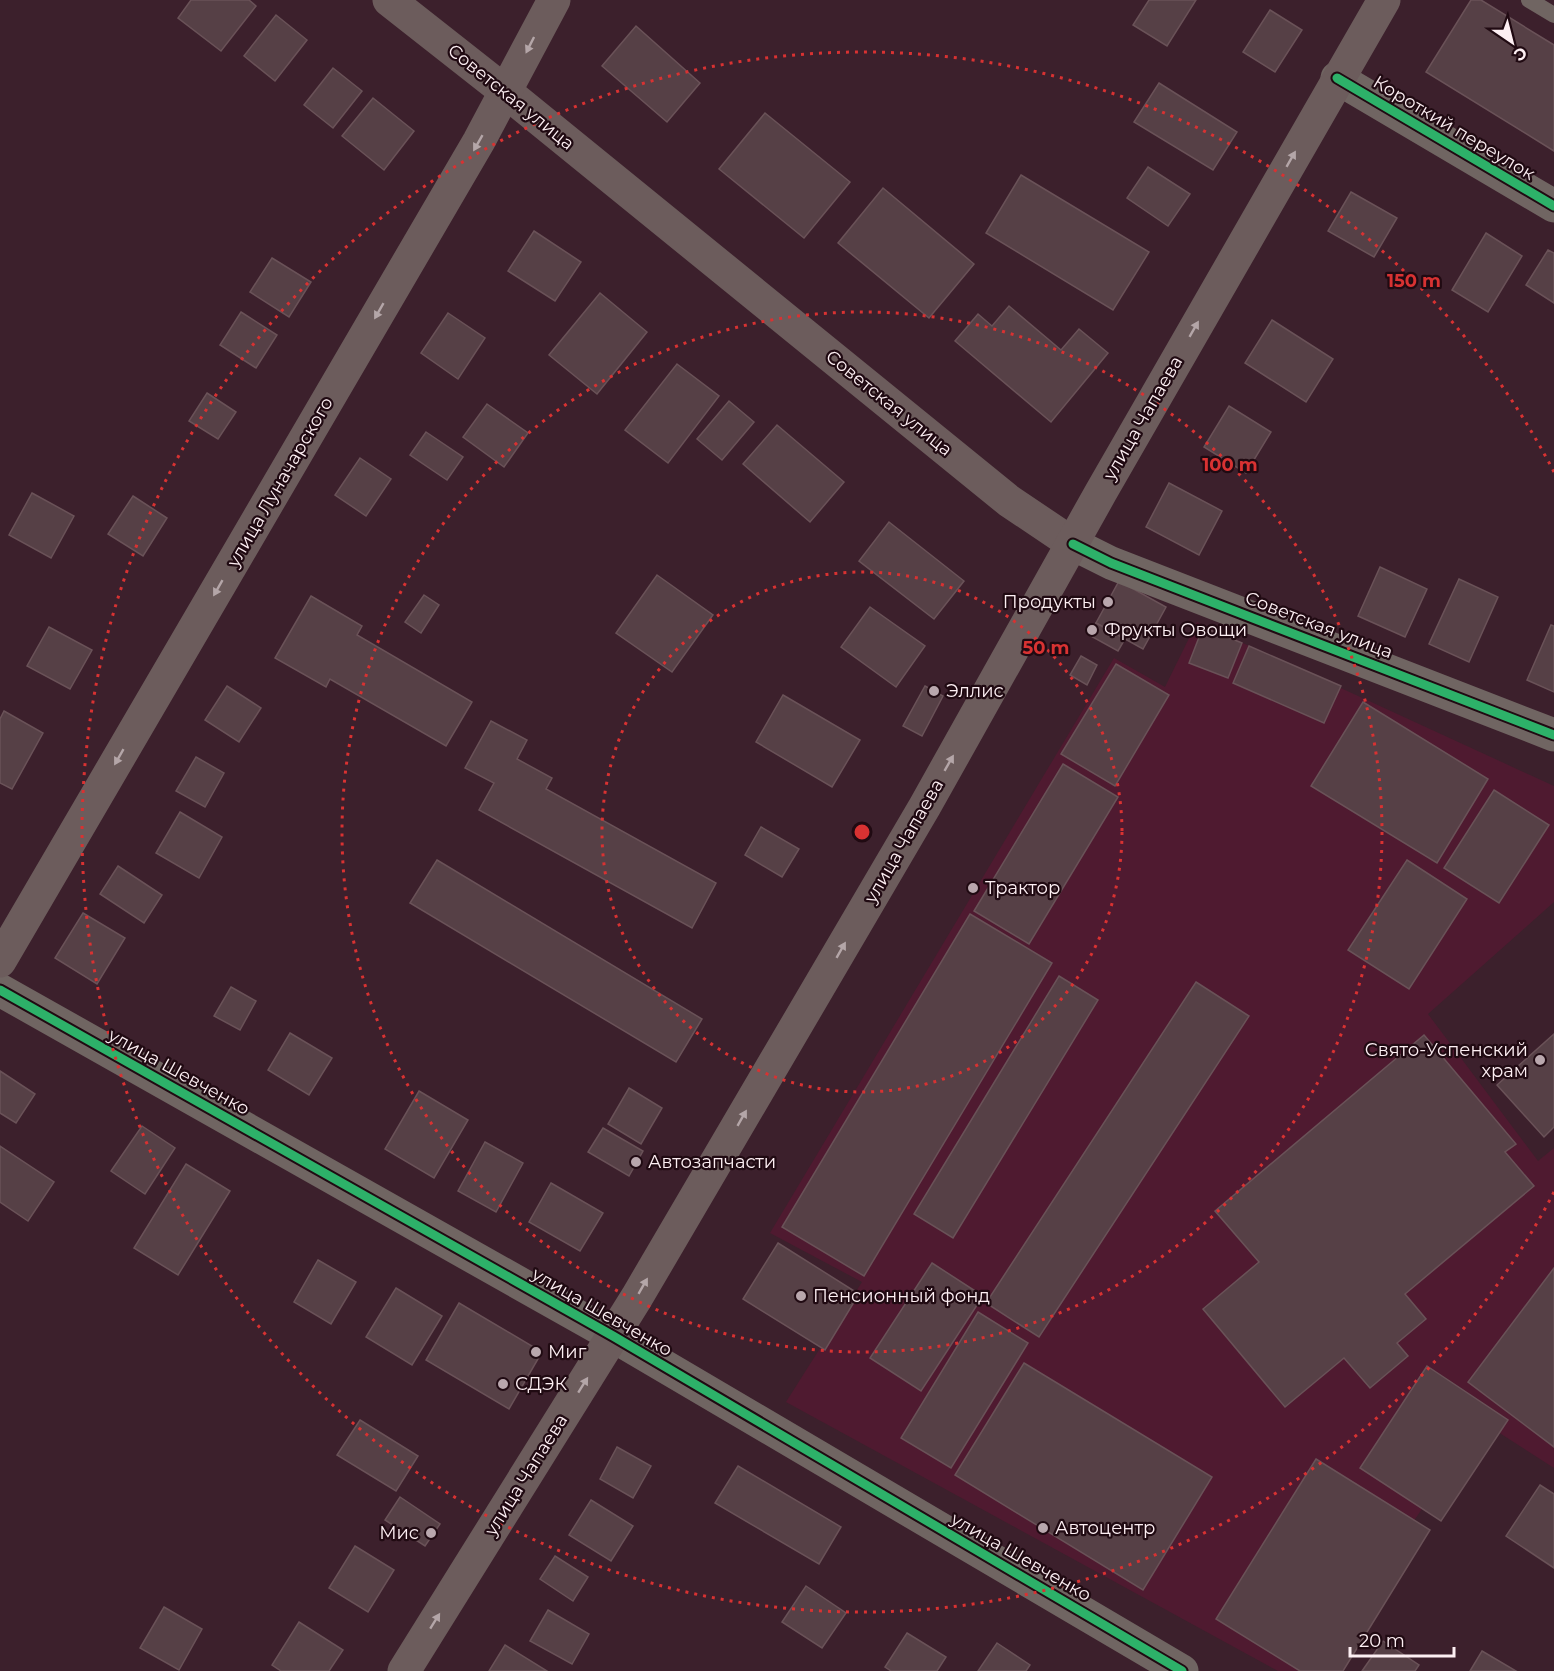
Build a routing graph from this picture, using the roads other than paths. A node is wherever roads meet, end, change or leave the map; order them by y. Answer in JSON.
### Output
{"nodes":[{"id":1,"x":389,"y":0,"type":"edge"},
{"id":2,"x":554,"y":0,"type":"edge"},
{"id":3,"x":1384,"y":0,"type":"edge"},
{"id":4,"x":1529,"y":0,"type":"edge"},
{"id":5,"x":1554,"y":15,"type":"edge"},
{"id":6,"x":1337,"y":78,"type":"junction"},
{"id":7,"x":506,"y":92,"type":"junction"},
{"id":8,"x":1554,"y":206,"type":"edge"},
{"id":9,"x":1073,"y":544,"type":"junction"},
{"id":10,"x":1554,"y":735,"type":"edge"},
{"id":11,"x":0,"y":961,"type":"edge"},
{"id":12,"x":0,"y":990,"type":"edge"},
{"id":13,"x":613,"y":1336,"type":"junction"},
{"id":14,"x":404,"y":1671,"type":"edge"},
{"id":15,"x":1182,"y":1671,"type":"edge"}],
"edges":[{"from":1,"to":7,"type":"main road","name":"Советская улица"},
{"from":2,"to":7,"type":"main road","name":"улица Луначарского","one_way":true},
{"from":3,"to":6,"type":"main road","name":"улица Чапаева"},
{"from":4,"to":5,"type":"lane"},
{"from":6,"to":8,"type":"street","name":"Короткий переулок"},
{"from":9,"to":6,"type":"main road","name":"улица Чапаева","one_way":true},
{"from":7,"to":9,"type":"main road","name":"Советская улица"},
{"from":7,"to":11,"type":"main road","name":"улица Луначарского","one_way":true},
{"from":9,"to":10,"type":"street","name":"Советская улица"},
{"from":13,"to":9,"type":"main road","name":"улица Чапаева","one_way":true},
{"from":12,"to":13,"type":"street","name":"улица Шевченко"},
{"from":14,"to":13,"type":"main road","name":"улица Чапаева","one_way":true},
{"from":13,"to":15,"type":"street","name":"улица Шевченко"}]}
